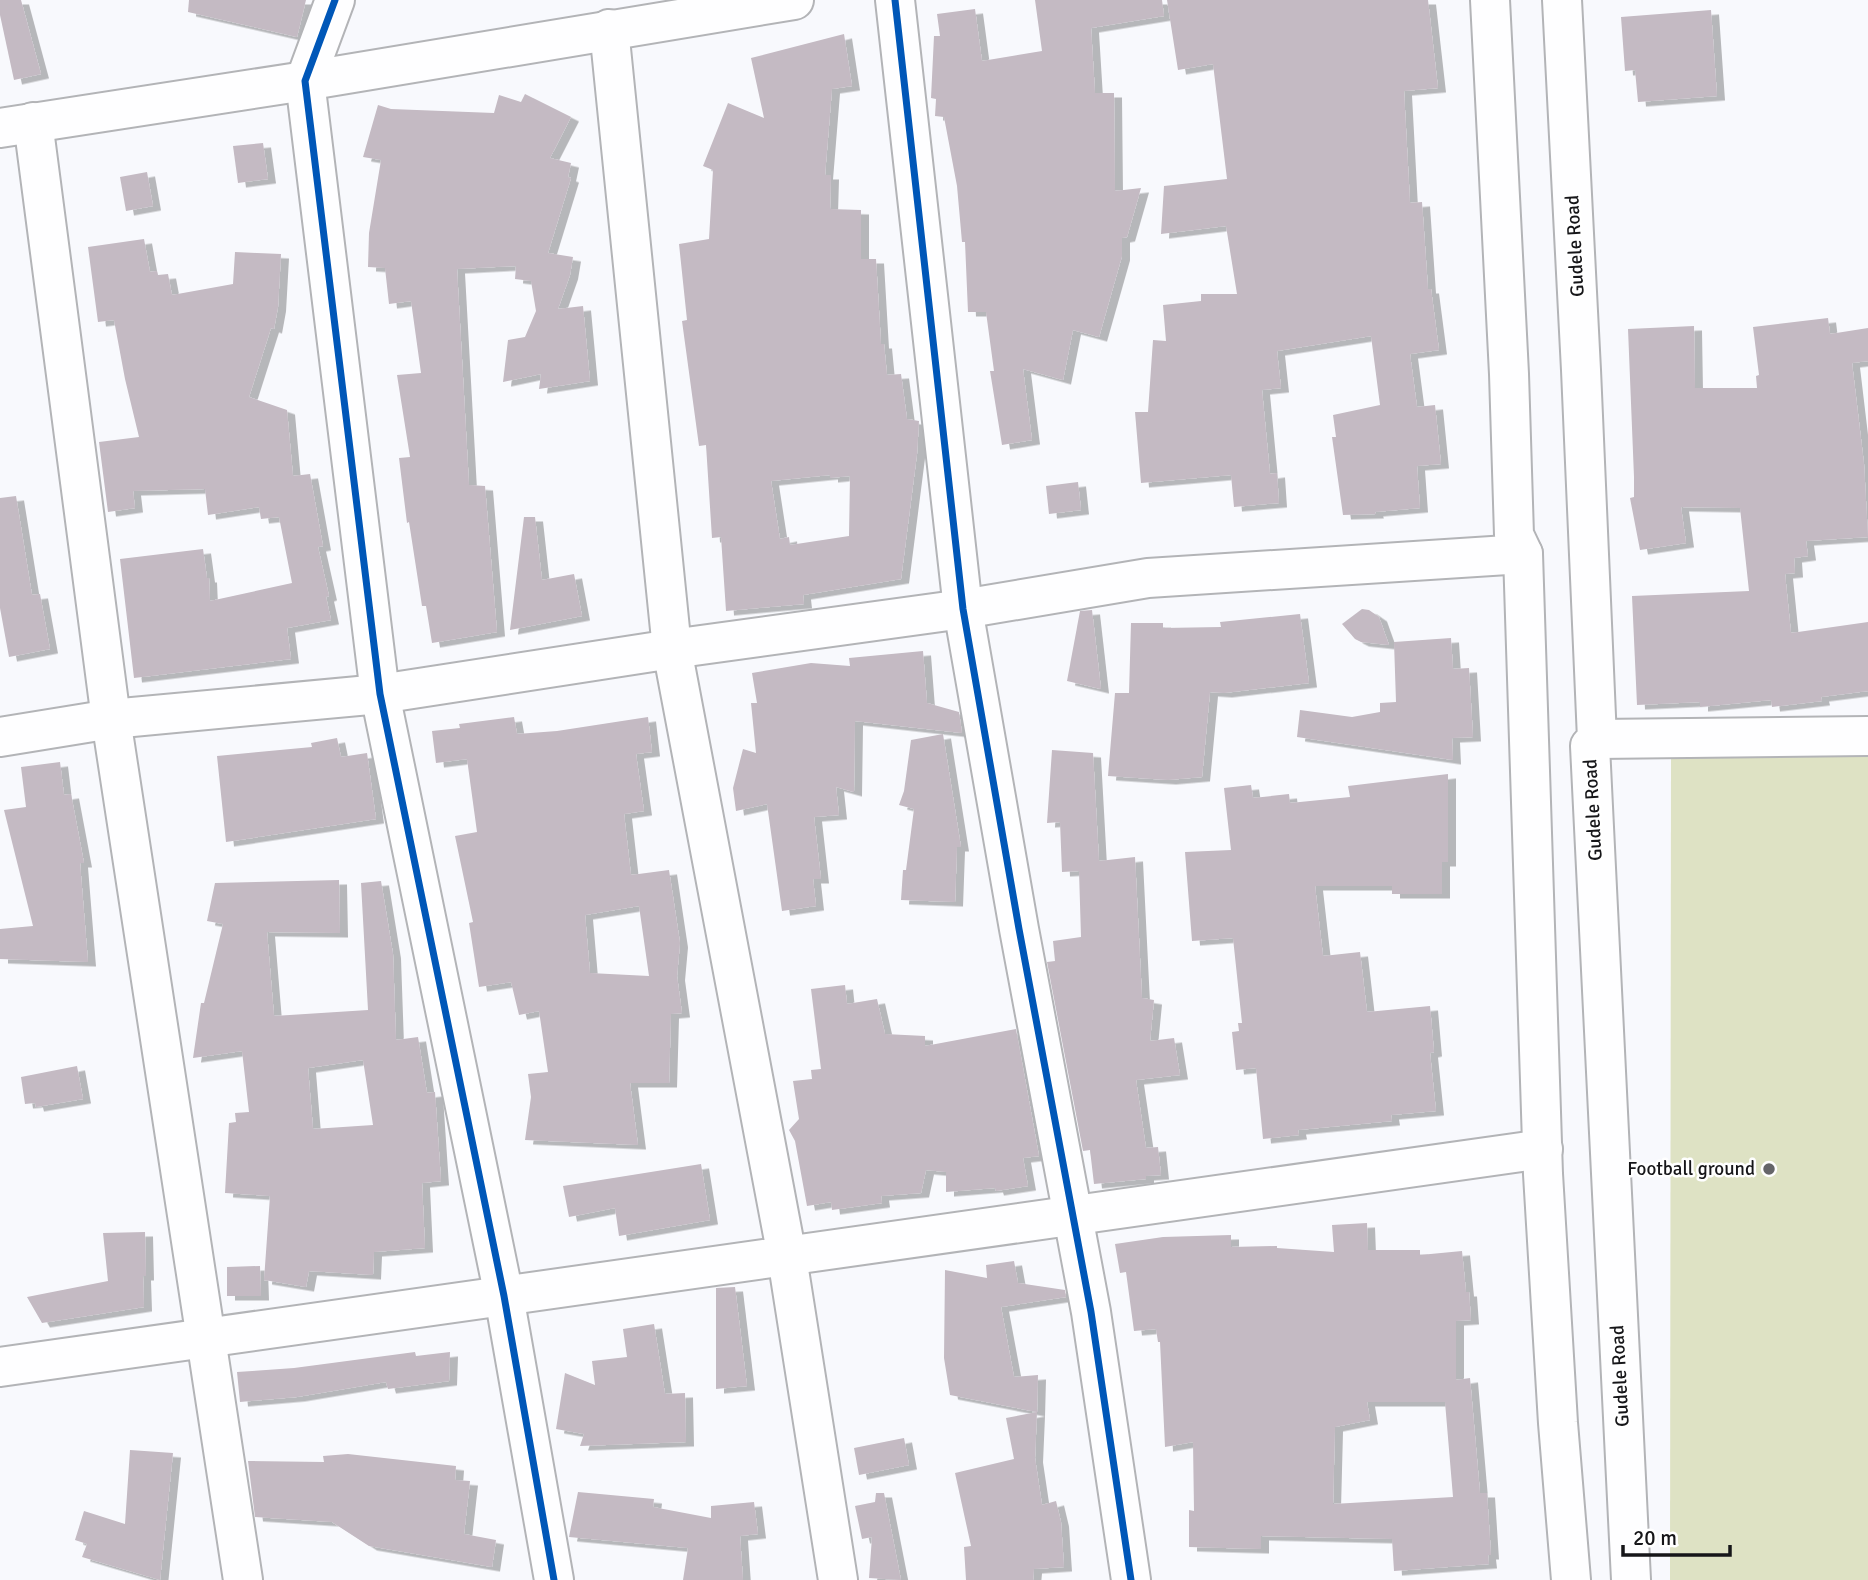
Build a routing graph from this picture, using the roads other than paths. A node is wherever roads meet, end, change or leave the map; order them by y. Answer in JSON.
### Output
{"nodes":[{"id":1,"x":335,"y":0,"type":"edge"},
{"id":2,"x":794,"y":0,"type":"edge"},
{"id":3,"x":895,"y":0,"type":"edge"},
{"id":4,"x":1490,"y":0,"type":"edge"},
{"id":5,"x":1562,"y":0,"type":"edge"},
{"id":6,"x":610,"y":29,"type":"junction"},
{"id":7,"x":305,"y":81,"type":"junction"},
{"id":8,"x":16,"y":125,"type":"edge"},
{"id":9,"x":1523,"y":554,"type":"junction"},
{"id":10,"x":963,"y":609,"type":"junction"},
{"id":11,"x":672,"y":649,"type":"junction"},
{"id":12,"x":380,"y":694,"type":"junction"},
{"id":13,"x":111,"y":719,"type":"junction"},
{"id":14,"x":1868,"y":736,"type":"edge"},
{"id":15,"x":0,"y":737,"type":"edge"},
{"id":16,"x":1597,"y":739,"type":"junction"},
{"id":17,"x":1543,"y":1149,"type":"junction"},
{"id":18,"x":1073,"y":1216,"type":"junction"},
{"id":19,"x":786,"y":1256,"type":"junction"},
{"id":20,"x":504,"y":1296,"type":"junction"},
{"id":21,"x":206,"y":1338,"type":"junction"},
{"id":22,"x":0,"y":1367,"type":"edge"},
{"id":23,"x":243,"y":1580,"type":"edge"},
{"id":24,"x":554,"y":1580,"type":"edge"},
{"id":25,"x":838,"y":1580,"type":"edge"},
{"id":26,"x":1131,"y":1580,"type":"edge"},
{"id":27,"x":1571,"y":1580,"type":"edge"},
{"id":28,"x":1631,"y":1580,"type":"edge"}],
"edges":[{"from":1,"to":7,"type":"main road"},
{"from":2,"to":6,"type":"main road"},
{"from":3,"to":10,"type":"main road"},
{"from":4,"to":9,"type":"main road"},
{"from":5,"to":16,"type":"main road","name":"Gudele Road"},
{"from":6,"to":7,"type":"main road"},
{"from":6,"to":11,"type":"main road"},
{"from":7,"to":8,"type":"main road"},
{"from":7,"to":12,"type":"main road"},
{"from":8,"to":13,"type":"main road"},
{"from":9,"to":10,"type":"main road"},
{"from":9,"to":17,"type":"main road"},
{"from":10,"to":11,"type":"main road"},
{"from":10,"to":18,"type":"main road"},
{"from":11,"to":12,"type":"main road"},
{"from":11,"to":19,"type":"main road"},
{"from":12,"to":13,"type":"main road"},
{"from":12,"to":20,"type":"main road"},
{"from":13,"to":15,"type":"main road"},
{"from":13,"to":21,"type":"main road"},
{"from":14,"to":16,"type":"main road"},
{"from":16,"to":28,"type":"main road","name":"Gudele Road"},
{"from":17,"to":18,"type":"main road"},
{"from":17,"to":27,"type":"main road"},
{"from":18,"to":19,"type":"main road"},
{"from":18,"to":26,"type":"main road"},
{"from":19,"to":20,"type":"main road"},
{"from":19,"to":25,"type":"main road"},
{"from":20,"to":21,"type":"main road"},
{"from":20,"to":24,"type":"main road"},
{"from":21,"to":22,"type":"main road"},
{"from":21,"to":23,"type":"main road"}]}
